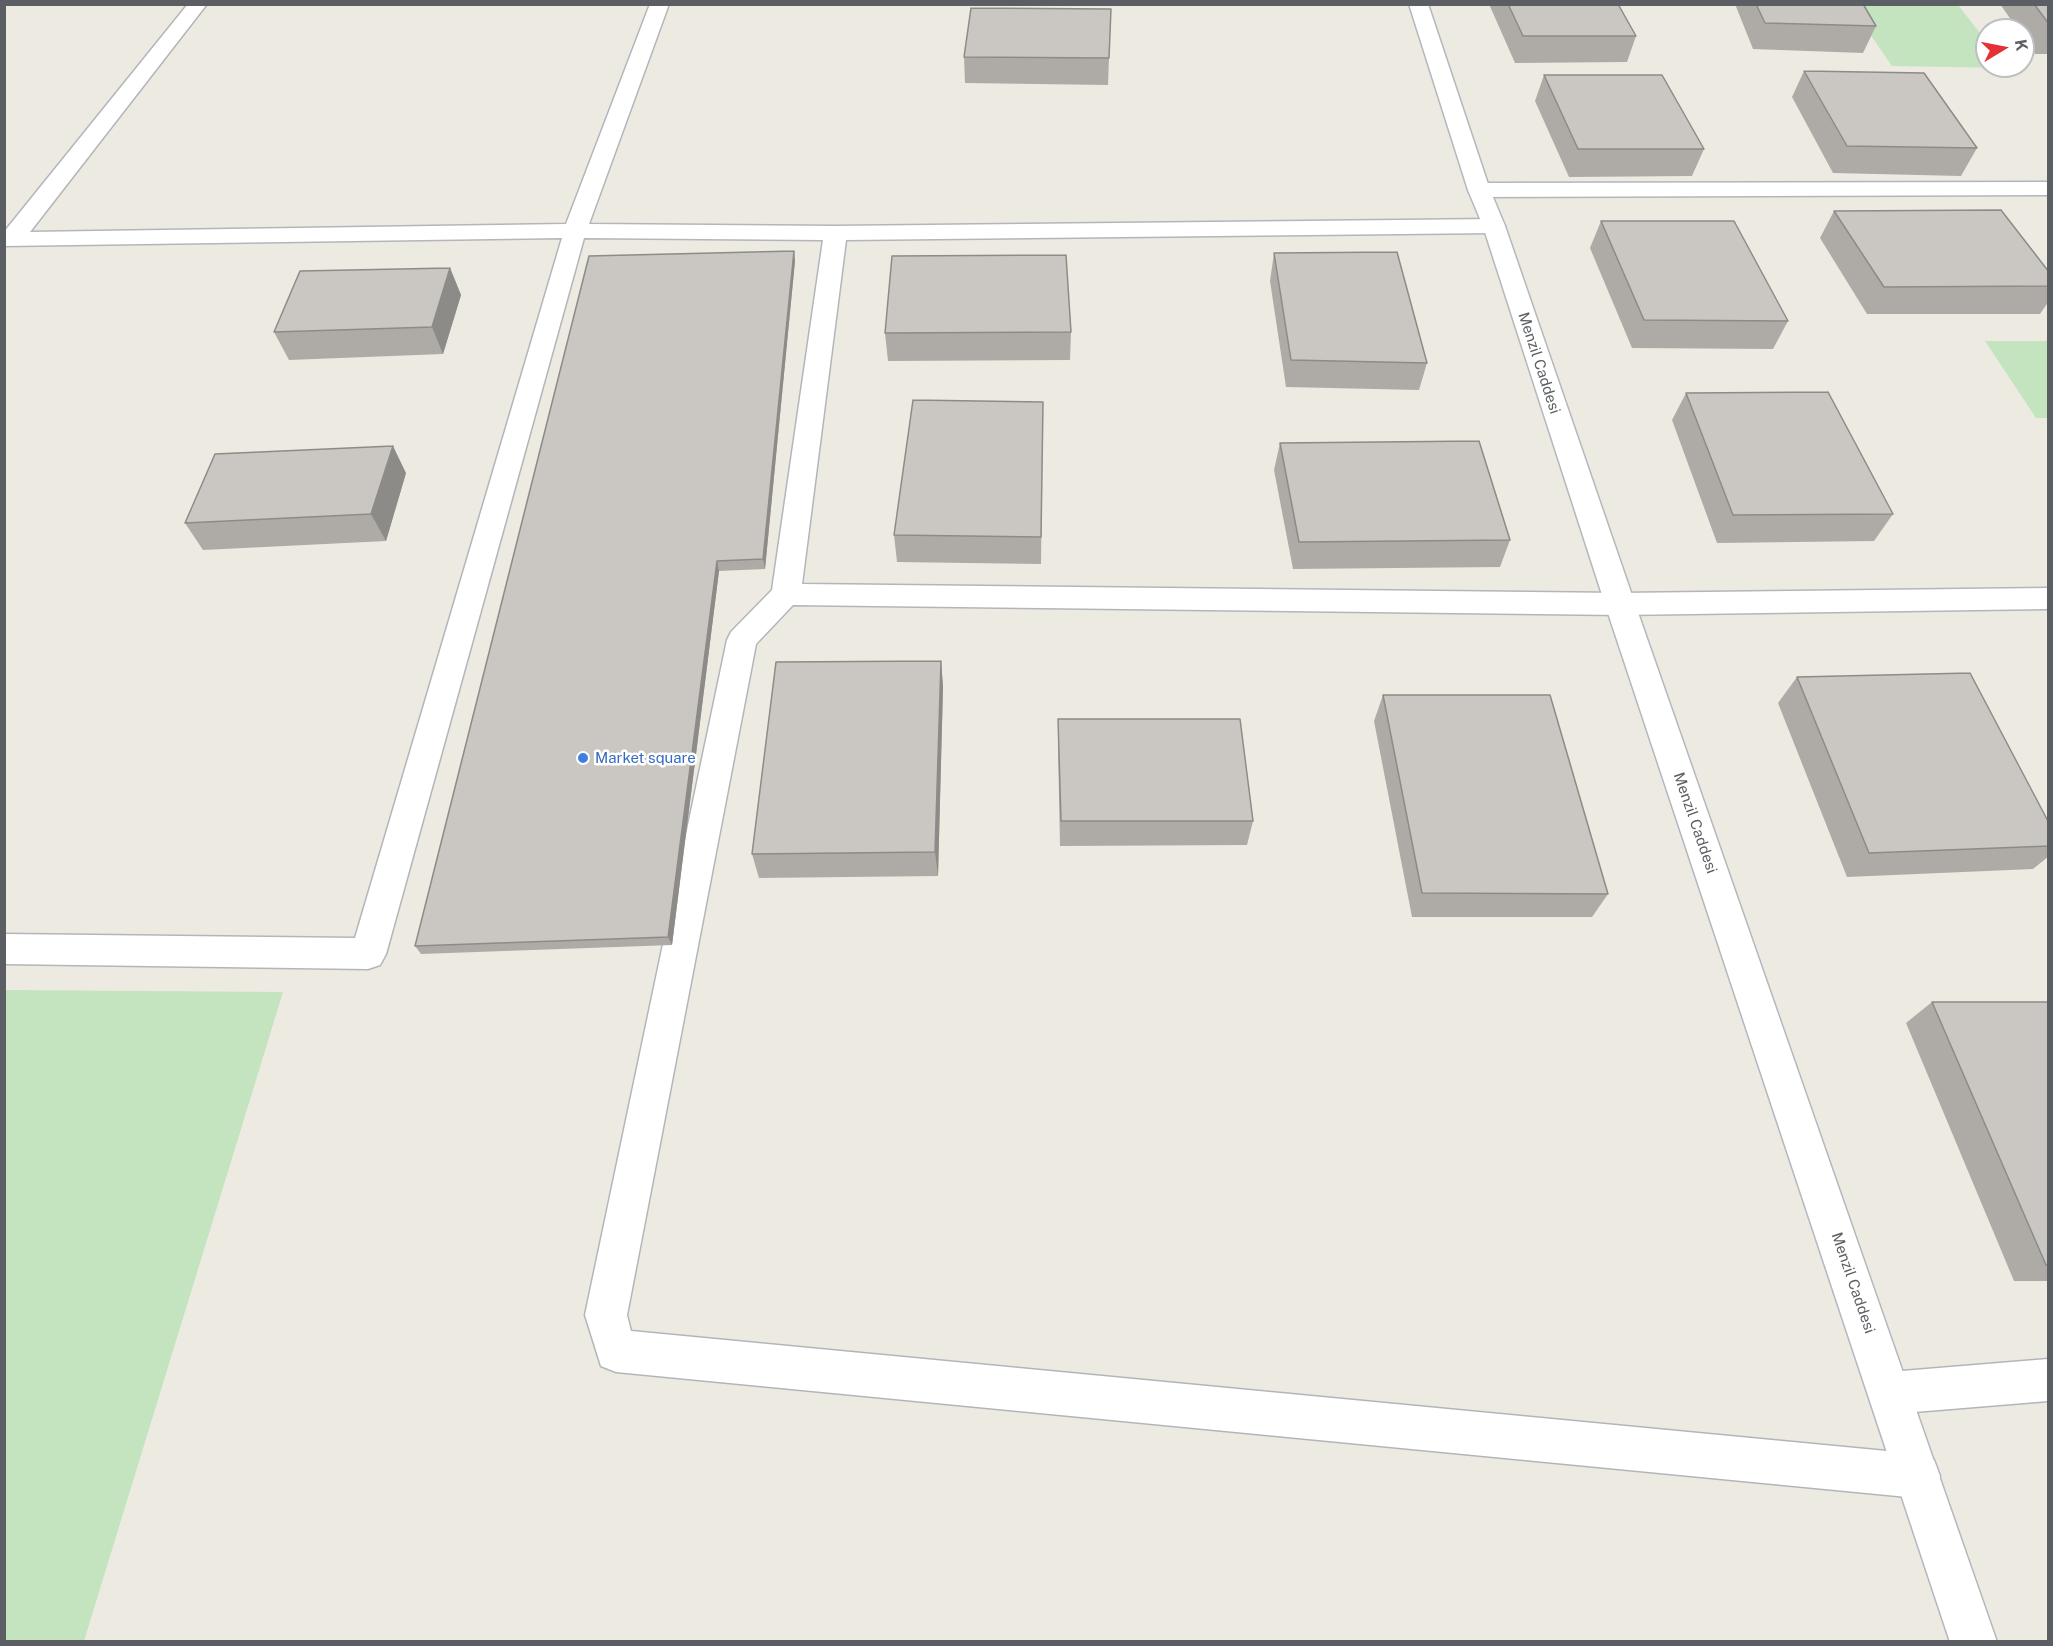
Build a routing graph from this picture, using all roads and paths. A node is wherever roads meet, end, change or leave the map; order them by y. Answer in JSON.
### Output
{"nodes":[{"id":1,"x":198,"y":4,"type":"edge"},
{"id":2,"x":660,"y":4,"type":"edge"},
{"id":3,"x":1418,"y":4,"type":"edge"},
{"id":4,"x":2049,"y":189,"type":"edge"},
{"id":5,"x":1479,"y":190,"type":"junction"},
{"id":6,"x":1494,"y":226,"type":"junction"},
{"id":7,"x":575,"y":231,"type":"junction"},
{"id":8,"x":835,"y":233,"type":"junction"},
{"id":9,"x":9,"y":238,"type":"edge"},
{"id":10,"x":786,"y":594,"type":"junction"},
{"id":11,"x":2049,"y":598,"type":"edge"},
{"id":12,"x":1620,"y":604,"type":"junction"},
{"id":13,"x":4,"y":949,"type":"edge"},
{"id":14,"x":2049,"y":1380,"type":"edge"},
{"id":15,"x":1890,"y":1393,"type":"junction"},
{"id":16,"x":1918,"y":1476,"type":"junction"},
{"id":17,"x":1974,"y":1641,"type":"edge"}],
"edges":[{"from":1,"to":9,"type":"street"},
{"from":2,"to":7,"type":"street"},
{"from":3,"to":5,"type":"street","name":"Menzil Caddesi"},
{"from":4,"to":5,"type":"street"},
{"from":5,"to":6,"type":"street","name":"Menzil Caddesi"},
{"from":6,"to":8,"type":"street"},
{"from":6,"to":12,"type":"street","name":"Menzil Caddesi"},
{"from":7,"to":8,"type":"street"},
{"from":7,"to":9,"type":"street"},
{"from":7,"to":13,"type":"street"},
{"from":8,"to":10,"type":"street"},
{"from":10,"to":12,"type":"street"},
{"from":10,"to":16,"type":"street"},
{"from":11,"to":12,"type":"street"},
{"from":12,"to":15,"type":"street","name":"Menzil Caddesi"},
{"from":14,"to":15,"type":"street"},
{"from":15,"to":16,"type":"street","name":"Menzil Caddesi"},
{"from":16,"to":17,"type":"street","name":"Menzil Caddesi"}]}
